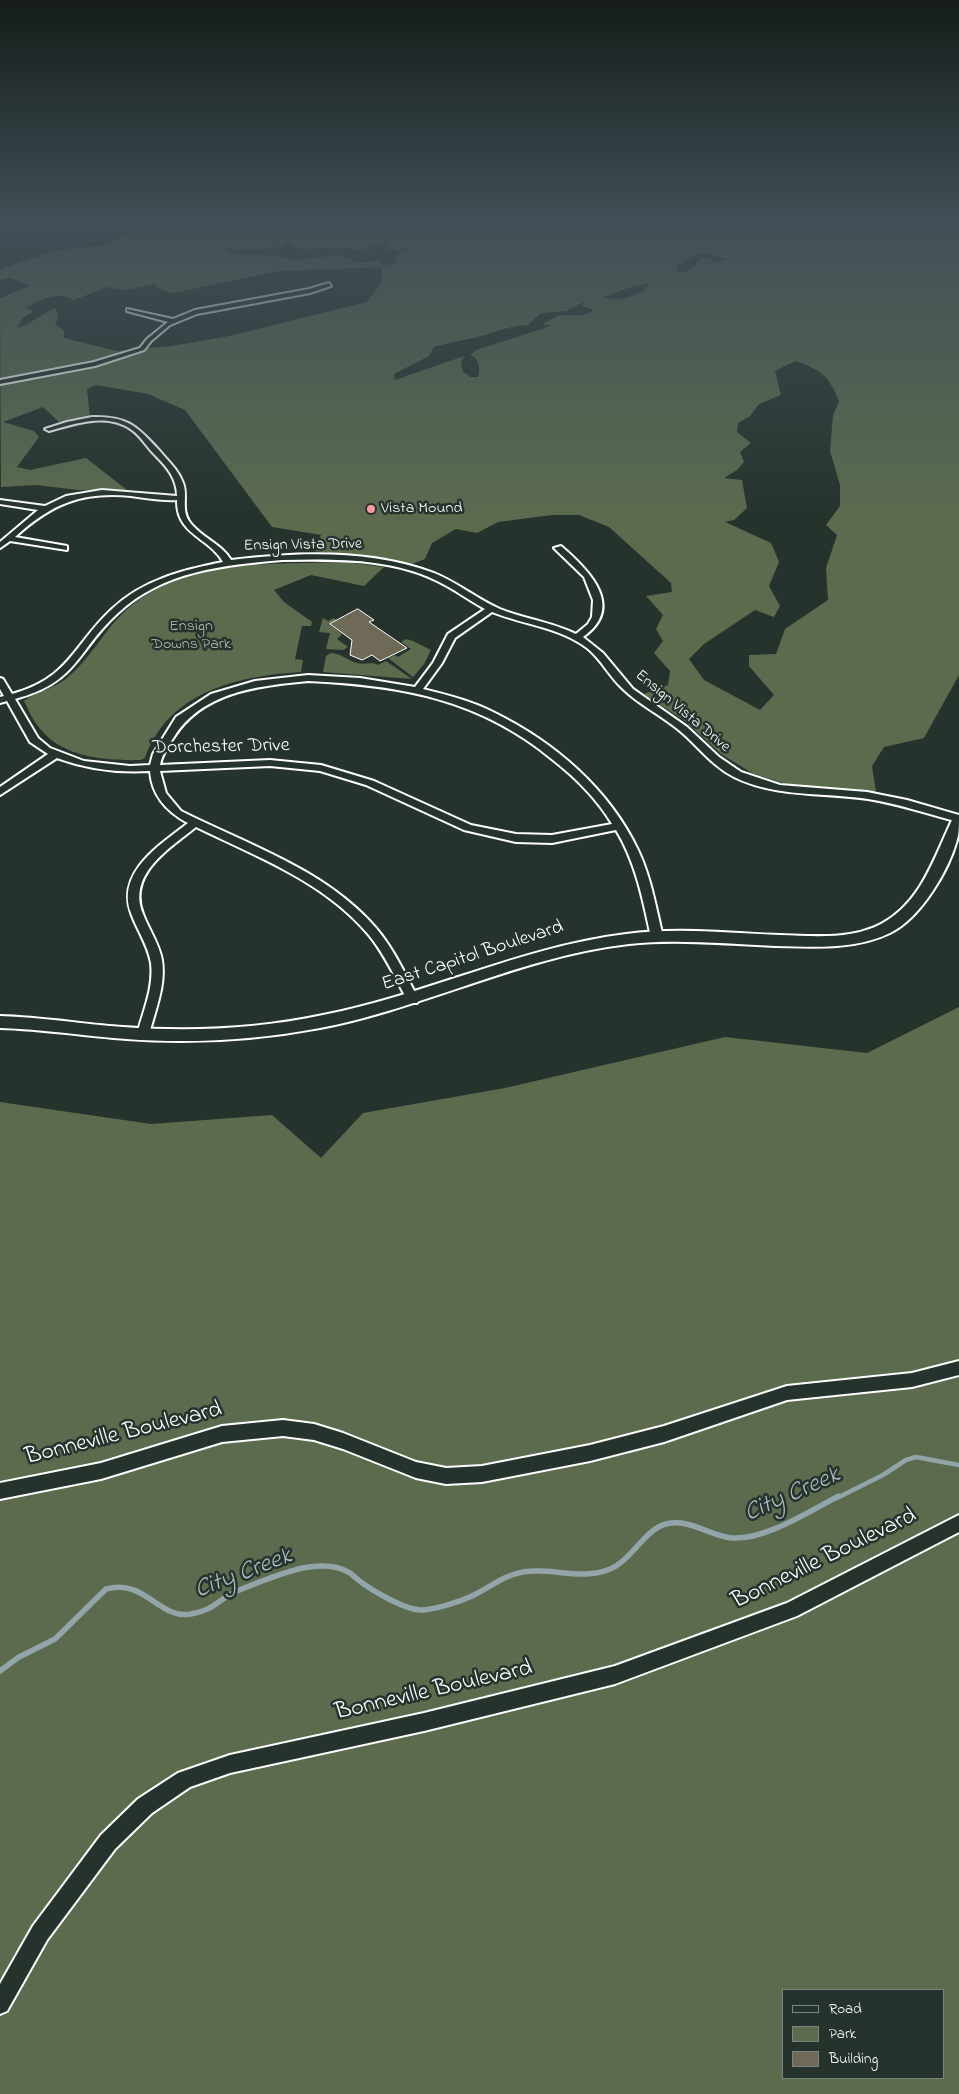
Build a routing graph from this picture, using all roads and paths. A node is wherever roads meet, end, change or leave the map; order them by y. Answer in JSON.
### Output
{"nodes":[{"id":1,"x":172,"y":322,"type":"edge"},
{"id":2,"x":0,"y":382,"type":"edge"},
{"id":3,"x":49,"y":429,"type":"dead end"},
{"id":4,"x":180,"y":498,"type":"junction"},
{"id":5,"x":0,"y":502,"type":"edge"},
{"id":6,"x":43,"y":508,"type":"junction"},
{"id":7,"x":8,"y":538,"type":"junction"},
{"id":8,"x":0,"y":546,"type":"edge"},
{"id":9,"x":64,"y":548,"type":"dead end"},
{"id":10,"x":558,"y":548,"type":"dead end"},
{"id":11,"x":228,"y":563,"type":"junction"},
{"id":12,"x":491,"y":609,"type":"junction"},
{"id":13,"x":577,"y":637,"type":"junction"},
{"id":14,"x":0,"y":681,"type":"edge"},
{"id":15,"x":418,"y":689,"type":"junction"},
{"id":16,"x":5,"y":699,"type":"edge"},
{"id":17,"x":57,"y":753,"type":"junction"},
{"id":18,"x":154,"y":767,"type":"junction"},
{"id":19,"x":0,"y":792,"type":"edge"},
{"id":20,"x":959,"y":819,"type":"edge"},
{"id":21,"x":195,"y":823,"type":"junction"},
{"id":22,"x":619,"y":826,"type":"junction"},
{"id":23,"x":656,"y":937,"type":"junction"},
{"id":24,"x":413,"y":1000,"type":"junction"},
{"id":25,"x":0,"y":1022,"type":"edge"},
{"id":26,"x":143,"y":1035,"type":"junction"},
{"id":27,"x":959,"y":1368,"type":"edge"},
{"id":28,"x":0,"y":1491,"type":"edge"},
{"id":29,"x":959,"y":1523,"type":"edge"},
{"id":30,"x":0,"y":2004,"type":"edge"}],
"edges":[{"from":1,"to":2,"type":"street"},
{"from":3,"to":4,"type":"street"},
{"from":4,"to":6,"type":"street"},
{"from":4,"to":11,"type":"street"},
{"from":5,"to":6,"type":"street"},
{"from":6,"to":7,"type":"street"},
{"from":7,"to":8,"type":"street"},
{"from":7,"to":9,"type":"street"},
{"from":10,"to":13,"type":"street"},
{"from":11,"to":12,"type":"street","name":"Ensign Vista Drive"},
{"from":11,"to":16,"type":"street","name":"Ensign Vista Drive"},
{"from":12,"to":13,"type":"street","name":"Ensign Vista Drive"},
{"from":12,"to":15,"type":"street"},
{"from":13,"to":20,"type":"street","name":"Ensign Vista Drive"},
{"from":14,"to":16,"type":"street","name":"Dorchester Drive"},
{"from":15,"to":18,"type":"street"},
{"from":15,"to":22,"type":"street"},
{"from":16,"to":17,"type":"street","name":"Dorchester Drive"},
{"from":17,"to":18,"type":"street","name":"Dorchester Drive"},
{"from":17,"to":19,"type":"street"},
{"from":18,"to":21,"type":"street"},
{"from":18,"to":22,"type":"street","name":"Dorchester Drive"},
{"from":20,"to":23,"type":"street","name":"East Capitol Boulevard"},
{"from":21,"to":24,"type":"street"},
{"from":21,"to":26,"type":"street"},
{"from":22,"to":23,"type":"street"},
{"from":23,"to":24,"type":"street","name":"East Capitol Boulevard"},
{"from":24,"to":26,"type":"street","name":"East Capitol Boulevard"},
{"from":25,"to":26,"type":"street","name":"East Capitol Boulevard"},
{"from":27,"to":28,"type":"street","name":"Bonneville Boulevard"},
{"from":29,"to":30,"type":"street","name":"Bonneville Boulevard"}]}
